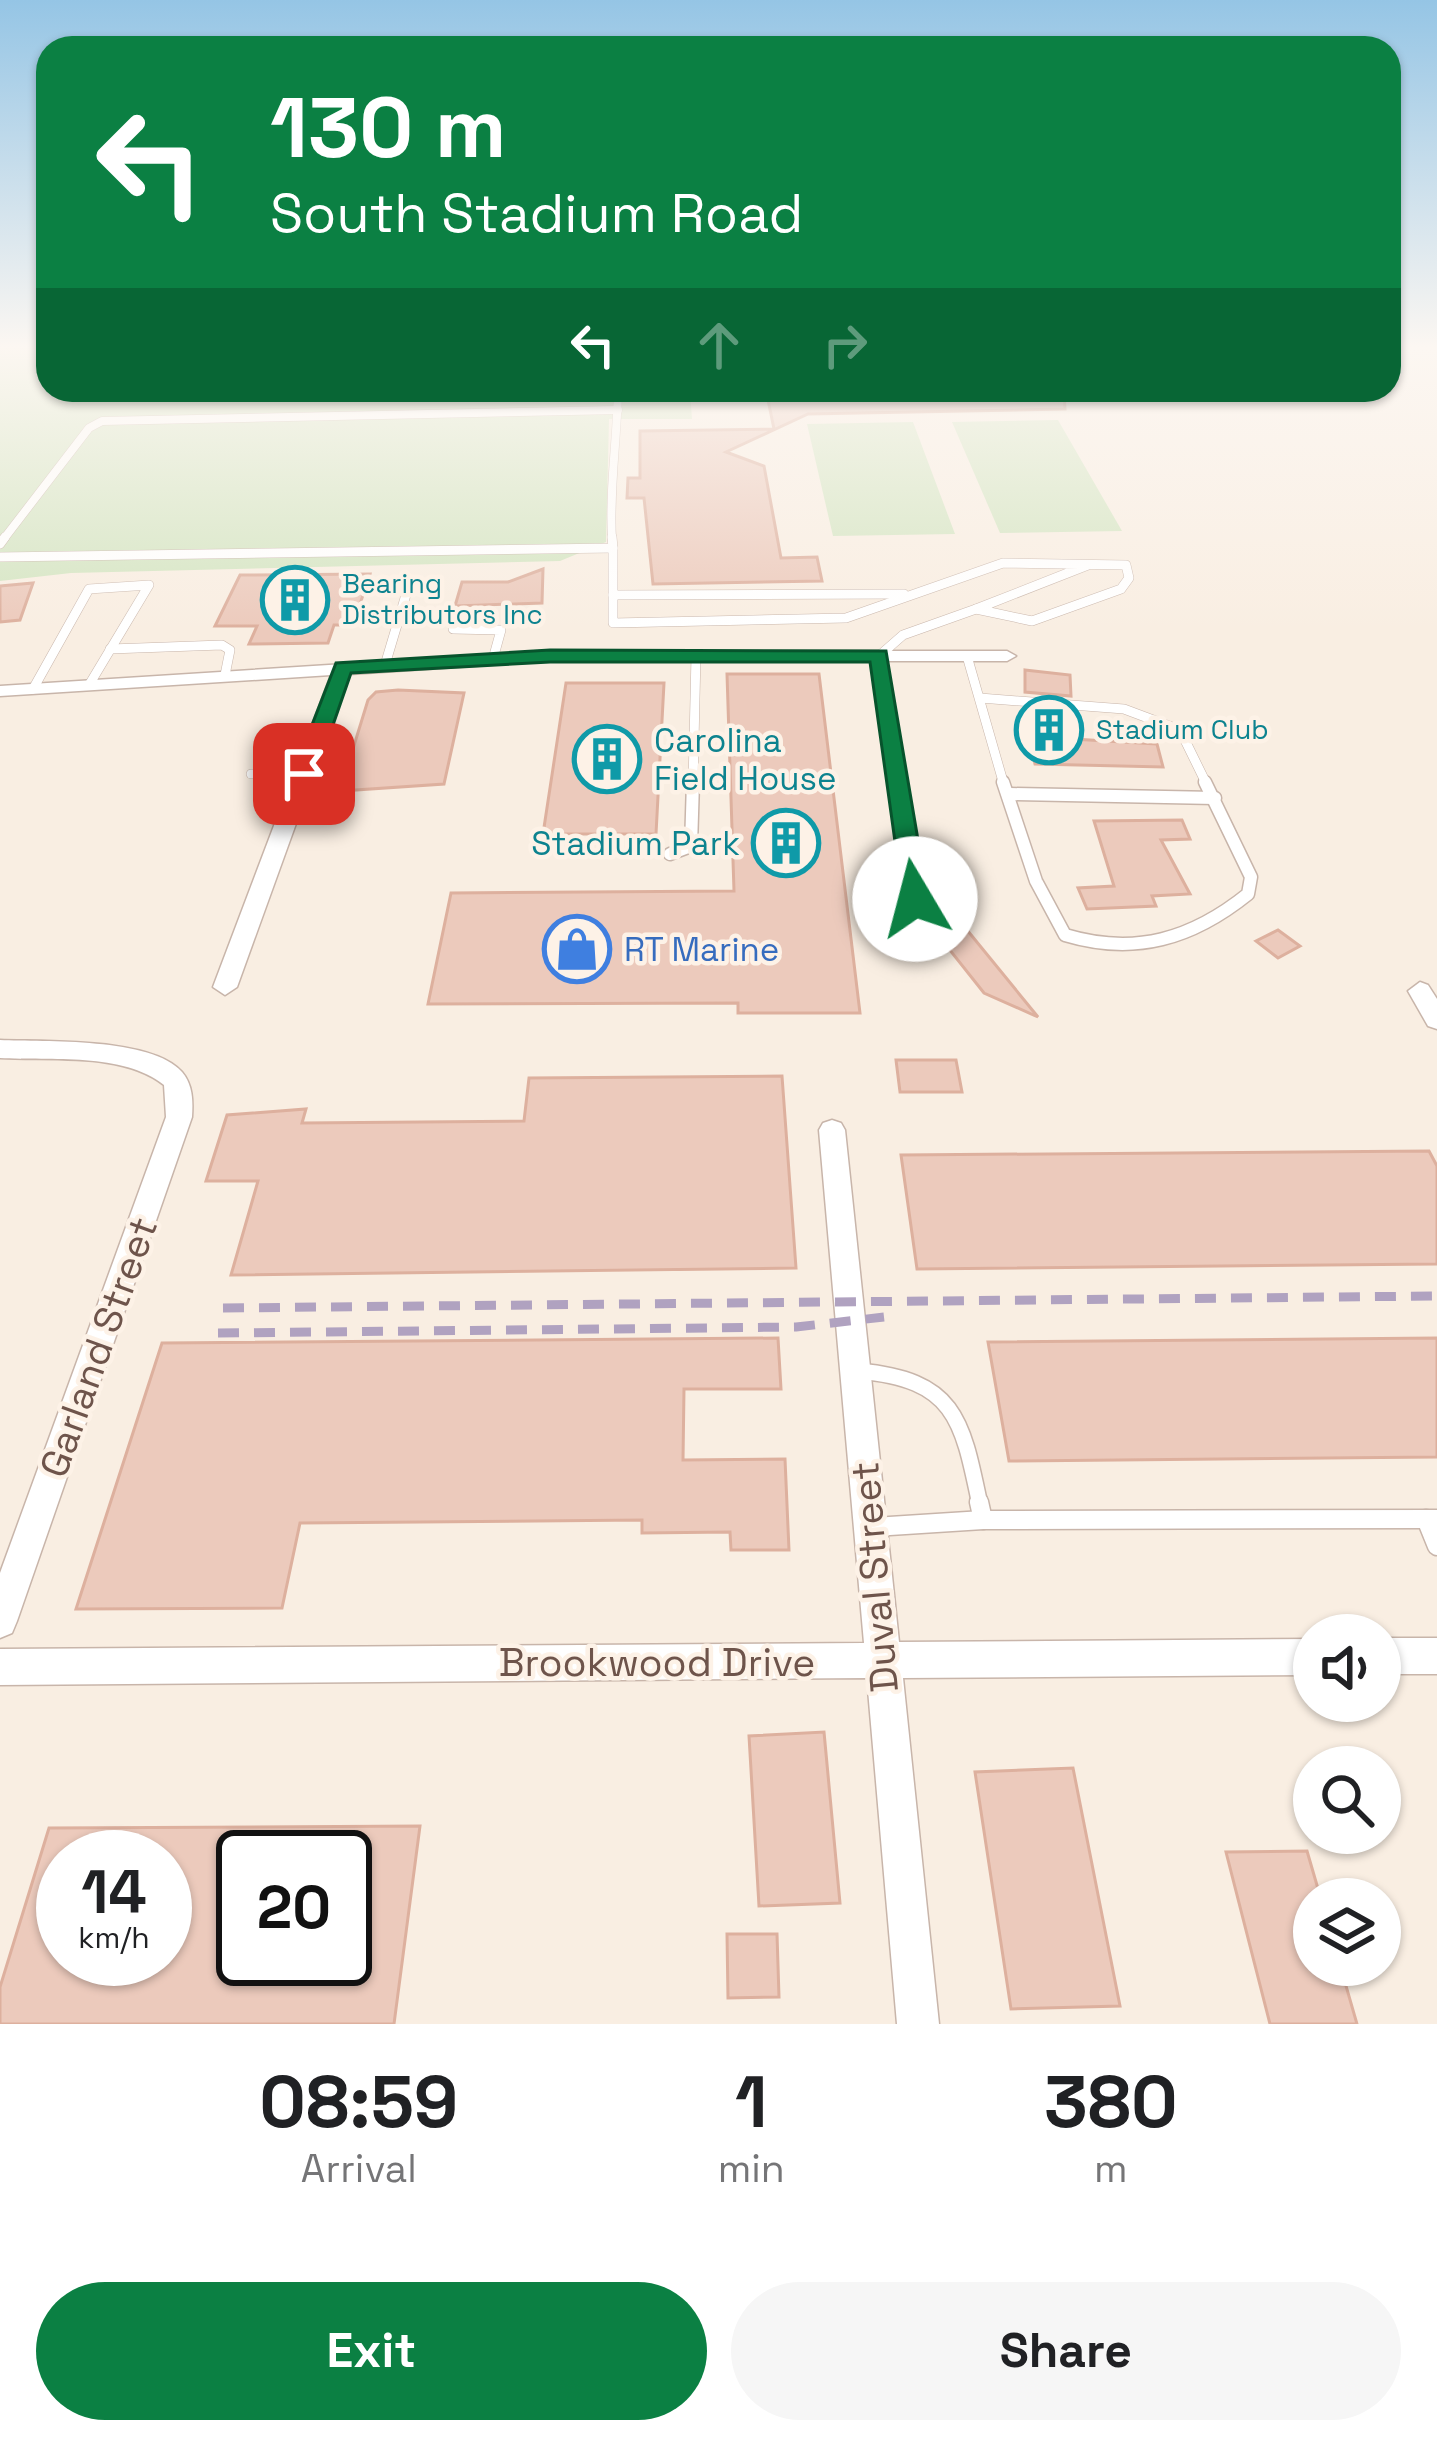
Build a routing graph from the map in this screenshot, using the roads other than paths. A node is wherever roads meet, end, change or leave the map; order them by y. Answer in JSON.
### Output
{"nodes":[{"id":1,"x":78,"y":442,"type":"edge"},
{"id":2,"x":617,"y":442,"type":"edge"},
{"id":3,"x":0,"y":544,"type":"edge"},
{"id":4,"x":614,"y":548,"type":"junction"},
{"id":5,"x":0,"y":557,"type":"edge"},
{"id":6,"x":1088,"y":565,"type":"junction"},
{"id":7,"x":408,"y":588,"type":"dead end"},
{"id":8,"x":613,"y":595,"type":"junction"},
{"id":9,"x":917,"y":595,"type":"junction"},
{"id":10,"x":976,"y":609,"type":"junction"},
{"id":11,"x":453,"y":629,"type":"dead end"},
{"id":12,"x":110,"y":650,"type":"junction"},
{"id":13,"x":696,"y":655,"type":"junction"},
{"id":14,"x":879,"y":656,"type":"junction"},
{"id":15,"x":967,"y":656,"type":"junction"},
{"id":16,"x":1007,"y":656,"type":"dead end"},
{"id":17,"x":493,"y":659,"type":"junction"},
{"id":18,"x":385,"y":665,"type":"junction"},
{"id":19,"x":343,"y":668,"type":"junction"},
{"id":20,"x":225,"y":675,"type":"junction"},
{"id":21,"x":89,"y":686,"type":"junction"},
{"id":22,"x":33,"y":689,"type":"junction"},
{"id":23,"x":0,"y":691,"type":"edge"},
{"id":24,"x":980,"y":698,"type":"junction"},
{"id":25,"x":251,"y":774,"type":"dead end"},
{"id":26,"x":304,"y":774,"type":"junction"},
{"id":27,"x":1010,"y":794,"type":"junction"},
{"id":28,"x":1215,"y":798,"type":"junction"},
{"id":29,"x":670,"y":854,"type":"dead end"},
{"id":30,"x":915,"y":899,"type":"dead end"},
{"id":31,"x":225,"y":987,"type":"dead end"},
{"id":32,"x":1420,"y":991,"type":"dead end"},
{"id":33,"x":1437,"y":1021,"type":"edge"},
{"id":34,"x":0,"y":1049,"type":"edge"},
{"id":35,"x":832,"y":1130,"type":"dead end"},
{"id":36,"x":855,"y":1371,"type":"junction"},
{"id":37,"x":1432,"y":1519,"type":"edge"},
{"id":38,"x":983,"y":1520,"type":"junction"},
{"id":39,"x":869,"y":1527,"type":"junction"},
{"id":40,"x":1437,"y":1546,"type":"edge"},
{"id":41,"x":0,"y":1621,"type":"edge"},
{"id":42,"x":1401,"y":1656,"type":"edge"},
{"id":43,"x":1437,"y":1656,"type":"edge"},
{"id":44,"x":1293,"y":1657,"type":"edge"},
{"id":45,"x":881,"y":1660,"type":"junction"},
{"id":46,"x":0,"y":1667,"type":"edge"},
{"id":47,"x":918,"y":2024,"type":"edge"}],
"edges":[{"from":1,"to":3,"type":"lane"},
{"from":2,"to":4,"type":"lane"},
{"from":4,"to":5,"type":"lane"},
{"from":4,"to":8,"type":"lane"},
{"from":6,"to":9,"type":"lane"},
{"from":6,"to":10,"type":"lane"},
{"from":6,"to":10,"type":"lane"},
{"from":7,"to":18,"type":"lane"},
{"from":8,"to":9,"type":"lane"},
{"from":8,"to":9,"type":"lane"},
{"from":10,"to":14,"type":"lane"},
{"from":11,"to":17,"type":"lane"},
{"from":12,"to":20,"type":"lane"},
{"from":12,"to":21,"type":"lane"},
{"from":12,"to":22,"type":"lane"},
{"from":13,"to":14,"type":"street"},
{"from":13,"to":17,"type":"street"},
{"from":13,"to":29,"type":"lane"},
{"from":14,"to":15,"type":"street"},
{"from":14,"to":30,"type":"lane"},
{"from":15,"to":16,"type":"street"},
{"from":15,"to":24,"type":"lane"},
{"from":17,"to":18,"type":"street"},
{"from":18,"to":19,"type":"street"},
{"from":19,"to":20,"type":"street"},
{"from":19,"to":26,"type":"street"},
{"from":20,"to":21,"type":"street"},
{"from":21,"to":22,"type":"street"},
{"from":22,"to":23,"type":"street"},
{"from":24,"to":27,"type":"lane"},
{"from":24,"to":28,"type":"lane"},
{"from":25,"to":26,"type":"lane"},
{"from":26,"to":31,"type":"street"},
{"from":27,"to":28,"type":"lane"},
{"from":27,"to":28,"type":"lane"},
{"from":32,"to":33,"type":"street"},
{"from":34,"to":41,"type":"street","name":"Garland Street"},
{"from":35,"to":36,"type":"street","name":"Duval Street"},
{"from":36,"to":38,"type":"lane"},
{"from":36,"to":39,"type":"street","name":"Duval Street"},
{"from":37,"to":38,"type":"lane"},
{"from":37,"to":40,"type":"lane"},
{"from":38,"to":39,"type":"lane"},
{"from":39,"to":45,"type":"street","name":"Duval Street"},
{"from":42,"to":43,"type":"street"},
{"from":44,"to":45,"type":"street","name":"Brookwood Drive"},
{"from":45,"to":46,"type":"street","name":"Brookwood Drive"},
{"from":45,"to":47,"type":"street","name":"Duval Street"}]}
